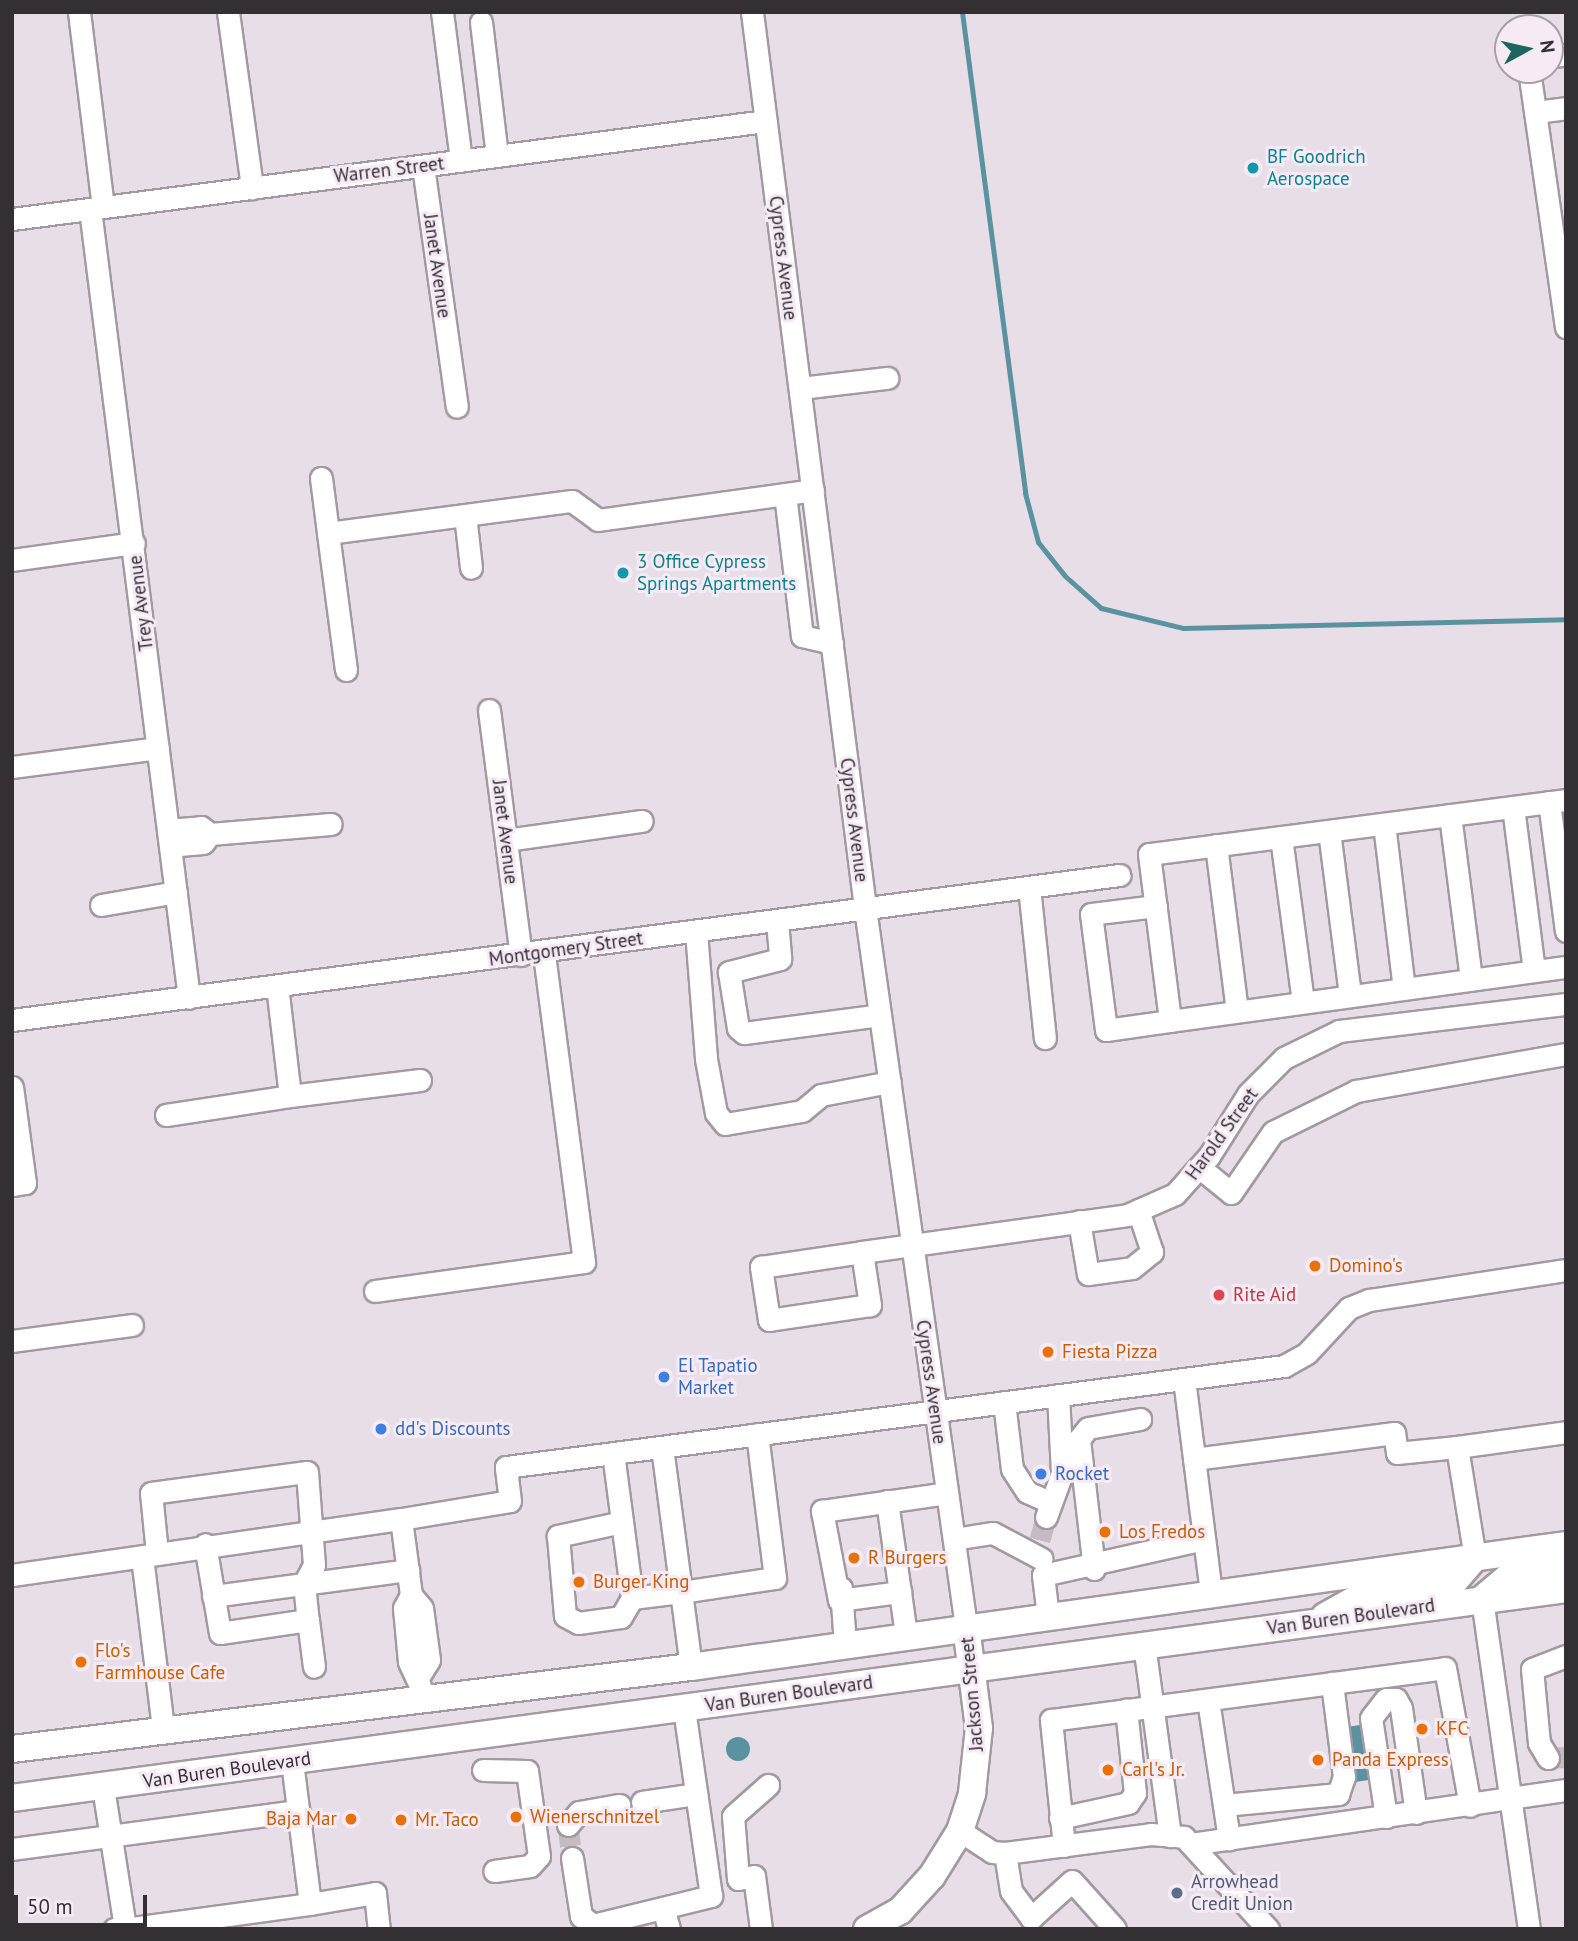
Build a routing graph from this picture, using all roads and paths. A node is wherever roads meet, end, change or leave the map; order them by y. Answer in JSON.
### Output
{"nodes":[{"id":1,"x":79,"y":12,"type":"edge"},
{"id":2,"x":228,"y":12,"type":"edge"},
{"id":3,"x":442,"y":12,"type":"edge"},
{"id":4,"x":752,"y":12,"type":"edge"},
{"id":5,"x":481,"y":22,"type":"dead end"},
{"id":6,"x":1531,"y":84,"type":"edge"},
{"id":7,"x":1566,"y":108,"type":"edge"},
{"id":8,"x":1535,"y":112,"type":"junction"},
{"id":9,"x":766,"y":121,"type":"junction"},
{"id":10,"x":497,"y":156,"type":"junction"},
{"id":11,"x":461,"y":161,"type":"junction"},
{"id":12,"x":423,"y":166,"type":"junction"},
{"id":13,"x":252,"y":188,"type":"junction"},
{"id":14,"x":96,"y":208,"type":"junction"},
{"id":15,"x":1558,"y":209,"type":"edge"},
{"id":16,"x":12,"y":219,"type":"edge"},
{"id":17,"x":1561,"y":257,"type":"edge"},
{"id":18,"x":1566,"y":327,"type":"edge"},
{"id":19,"x":887,"y":377,"type":"dead end"},
{"id":20,"x":800,"y":388,"type":"junction"},
{"id":21,"x":457,"y":407,"type":"dead end"},
{"id":22,"x":321,"y":478,"type":"dead end"},
{"id":23,"x":813,"y":490,"type":"junction"},
{"id":24,"x":785,"y":494,"type":"junction"},
{"id":25,"x":465,"y":515,"type":"junction"},
{"id":26,"x":328,"y":533,"type":"junction"},
{"id":27,"x":134,"y":543,"type":"junction"},
{"id":28,"x":12,"y":560,"type":"edge"},
{"id":29,"x":471,"y":568,"type":"dead end"},
{"id":30,"x":832,"y":643,"type":"junction"},
{"id":31,"x":346,"y":670,"type":"dead end"},
{"id":32,"x":489,"y":709,"type":"dead end"},
{"id":33,"x":158,"y":748,"type":"junction"},
{"id":34,"x":12,"y":767,"type":"edge"},
{"id":35,"x":1558,"y":801,"type":"edge"},
{"id":36,"x":1513,"y":807,"type":"junction"},
{"id":37,"x":1450,"y":815,"type":"junction"},
{"id":38,"x":642,"y":821,"type":"dead end"},
{"id":39,"x":331,"y":824,"type":"dead end"},
{"id":40,"x":1384,"y":824,"type":"junction"},
{"id":41,"x":1329,"y":831,"type":"junction"},
{"id":42,"x":1281,"y":837,"type":"junction"},
{"id":43,"x":169,"y":838,"type":"junction"},
{"id":44,"x":506,"y":840,"type":"junction"},
{"id":45,"x":1216,"y":845,"type":"junction"},
{"id":46,"x":1120,"y":875,"type":"dead end"},
{"id":47,"x":1028,"y":887,"type":"junction"},
{"id":48,"x":176,"y":892,"type":"junction"},
{"id":49,"x":101,"y":905,"type":"dead end"},
{"id":50,"x":1156,"y":906,"type":"junction"},
{"id":51,"x":865,"y":908,"type":"junction"},
{"id":52,"x":777,"y":920,"type":"junction"},
{"id":53,"x":696,"y":931,"type":"junction"},
{"id":54,"x":1566,"y":931,"type":"edge"},
{"id":55,"x":544,"y":952,"type":"junction"},
{"id":56,"x":521,"y":955,"type":"junction"},
{"id":57,"x":1566,"y":967,"type":"edge"},
{"id":58,"x":1534,"y":971,"type":"junction"},
{"id":59,"x":1471,"y":979,"type":"junction"},
{"id":60,"x":277,"y":986,"type":"junction"},
{"id":61,"x":1404,"y":989,"type":"junction"},
{"id":62,"x":1350,"y":996,"type":"junction"},
{"id":63,"x":189,"y":998,"type":"junction"},
{"id":64,"x":1303,"y":1002,"type":"junction"},
{"id":65,"x":1566,"y":1004,"type":"edge"},
{"id":66,"x":1237,"y":1011,"type":"junction"},
{"id":67,"x":880,"y":1015,"type":"junction"},
{"id":68,"x":12,"y":1020,"type":"edge"},
{"id":69,"x":1170,"y":1021,"type":"junction"},
{"id":70,"x":1045,"y":1038,"type":"dead end"},
{"id":71,"x":1566,"y":1054,"type":"edge"},
{"id":72,"x":420,"y":1080,"type":"dead end"},
{"id":73,"x":890,"y":1082,"type":"junction"},
{"id":74,"x":12,"y":1087,"type":"edge"},
{"id":75,"x":290,"y":1096,"type":"junction"},
{"id":76,"x":166,"y":1115,"type":"dead end"},
{"id":77,"x":1199,"y":1167,"type":"junction"},
{"id":78,"x":12,"y":1185,"type":"edge"},
{"id":79,"x":1138,"y":1210,"type":"junction"},
{"id":80,"x":1079,"y":1221,"type":"junction"},
{"id":81,"x":912,"y":1245,"type":"junction"},
{"id":82,"x":862,"y":1252,"type":"junction"},
{"id":83,"x":1566,"y":1270,"type":"edge"},
{"id":84,"x":375,"y":1291,"type":"dead end"},
{"id":85,"x":132,"y":1325,"type":"dead end"},
{"id":86,"x":12,"y":1341,"type":"edge"},
{"id":87,"x":1184,"y":1379,"type":"junction"},
{"id":88,"x":1058,"y":1395,"type":"junction"},
{"id":89,"x":1004,"y":1402,"type":"junction"},
{"id":90,"x":936,"y":1410,"type":"junction"},
{"id":91,"x":1140,"y":1419,"type":"dead end"},
{"id":92,"x":1566,"y":1432,"type":"edge"},
{"id":93,"x":757,"y":1434,"type":"junction"},
{"id":94,"x":662,"y":1447,"type":"junction"},
{"id":95,"x":1457,"y":1447,"type":"junction"},
{"id":96,"x":612,"y":1454,"type":"junction"},
{"id":97,"x":1194,"y":1459,"type":"junction"},
{"id":98,"x":947,"y":1493,"type":"junction"},
{"id":99,"x":887,"y":1501,"type":"junction"},
{"id":100,"x":621,"y":1515,"type":"junction"},
{"id":101,"x":401,"y":1519,"type":"junction"},
{"id":102,"x":310,"y":1531,"type":"junction"},
{"id":103,"x":954,"y":1539,"type":"junction"},
{"id":104,"x":1204,"y":1539,"type":"junction"},
{"id":105,"x":205,"y":1544,"type":"junction"},
{"id":106,"x":1566,"y":1545,"type":"edge"},
{"id":107,"x":150,"y":1555,"type":"junction"},
{"id":108,"x":1042,"y":1558,"type":"junction"},
{"id":109,"x":1475,"y":1558,"type":"junction"},
{"id":110,"x":1566,"y":1567,"type":"edge"},
{"id":111,"x":1094,"y":1569,"type":"junction"},
{"id":112,"x":408,"y":1570,"type":"junction"},
{"id":113,"x":12,"y":1575,"type":"edge"},
{"id":114,"x":304,"y":1584,"type":"junction"},
{"id":115,"x":1566,"y":1589,"type":"edge"},
{"id":116,"x":681,"y":1592,"type":"junction"},
{"id":117,"x":900,"y":1592,"type":"junction"},
{"id":118,"x":1211,"y":1594,"type":"junction"},
{"id":119,"x":214,"y":1596,"type":"junction"},
{"id":120,"x":632,"y":1598,"type":"junction"},
{"id":121,"x":1482,"y":1599,"type":"junction"},
{"id":122,"x":839,"y":1600,"type":"junction"},
{"id":123,"x":1048,"y":1616,"type":"junction"},
{"id":124,"x":308,"y":1620,"type":"junction"},
{"id":125,"x":1311,"y":1623,"type":"junction"},
{"id":126,"x":966,"y":1627,"type":"junction"},
{"id":127,"x":906,"y":1635,"type":"junction"},
{"id":128,"x":845,"y":1644,"type":"junction"},
{"id":129,"x":1144,"y":1644,"type":"junction"},
{"id":130,"x":1566,"y":1656,"type":"edge"},
{"id":131,"x":314,"y":1667,"type":"dead end"},
{"id":132,"x":691,"y":1667,"type":"junction"},
{"id":133,"x":971,"y":1670,"type":"junction"},
{"id":134,"x":1332,"y":1683,"type":"junction"},
{"id":135,"x":420,"y":1687,"type":"junction"},
{"id":136,"x":1208,"y":1700,"type":"junction"},
{"id":137,"x":1152,"y":1705,"type":"junction"},
{"id":138,"x":684,"y":1708,"type":"junction"},
{"id":139,"x":1126,"y":1709,"type":"junction"},
{"id":140,"x":163,"y":1729,"type":"junction"},
{"id":141,"x":425,"y":1742,"type":"junction"},
{"id":142,"x":12,"y":1749,"type":"edge"},
{"id":143,"x":1548,"y":1758,"type":"dead end"},
{"id":144,"x":292,"y":1762,"type":"junction"},
{"id":145,"x":482,"y":1770,"type":"dead end"},
{"id":146,"x":768,"y":1785,"type":"dead end"},
{"id":147,"x":103,"y":1787,"type":"junction"},
{"id":148,"x":1566,"y":1790,"type":"edge"},
{"id":149,"x":696,"y":1794,"type":"junction"},
{"id":150,"x":12,"y":1798,"type":"edge"},
{"id":151,"x":1510,"y":1800,"type":"junction"},
{"id":152,"x":642,"y":1802,"type":"dead end"},
{"id":153,"x":619,"y":1805,"type":"dead end"},
{"id":154,"x":1224,"y":1805,"type":"junction"},
{"id":155,"x":1470,"y":1806,"type":"junction"},
{"id":156,"x":298,"y":1811,"type":"junction"},
{"id":157,"x":1416,"y":1813,"type":"junction"},
{"id":158,"x":1386,"y":1817,"type":"junction"},
{"id":159,"x":1060,"y":1818,"type":"junction"},
{"id":160,"x":568,"y":1825,"type":"dead end"},
{"id":161,"x":960,"y":1831,"type":"junction"},
{"id":162,"x":109,"y":1836,"type":"junction"},
{"id":163,"x":1170,"y":1836,"type":"junction"},
{"id":164,"x":1229,"y":1839,"type":"junction"},
{"id":165,"x":1191,"y":1844,"type":"junction"},
{"id":166,"x":1064,"y":1846,"type":"junction"},
{"id":167,"x":12,"y":1849,"type":"edge"},
{"id":168,"x":1005,"y":1853,"type":"junction"},
{"id":169,"x":572,"y":1858,"type":"tunnel mouth"},
{"id":170,"x":494,"y":1871,"type":"dead end"},
{"id":171,"x":310,"y":1904,"type":"junction"},
{"id":172,"x":666,"y":1918,"type":"edge"},
{"id":173,"x":1035,"y":1923,"type":"edge"},
{"id":174,"x":1263,"y":1927,"type":"edge"},
{"id":175,"x":122,"y":1928,"type":"edge"},
{"id":176,"x":871,"y":1928,"type":"edge"},
{"id":177,"x":379,"y":1929,"type":"edge"},
{"id":178,"x":761,"y":1929,"type":"edge"},
{"id":179,"x":1115,"y":1929,"type":"edge"},
{"id":180,"x":1529,"y":1929,"type":"edge"}],
"edges":[{"from":1,"to":14,"type":"street","name":"Trey Avenue"},
{"from":2,"to":13,"type":"street"},
{"from":3,"to":11,"type":"street"},
{"from":4,"to":9,"type":"street","name":"Cypress Avenue"},
{"from":5,"to":10,"type":"street"},
{"from":6,"to":8,"type":"street"},
{"from":7,"to":8,"type":"street"},
{"from":8,"to":15,"type":"street"},
{"from":9,"to":10,"type":"street","name":"Warren Street"},
{"from":9,"to":20,"type":"street","name":"Cypress Avenue"},
{"from":10,"to":11,"type":"street","name":"Warren Street"},
{"from":11,"to":12,"type":"street","name":"Warren Street"},
{"from":12,"to":13,"type":"street","name":"Warren Street"},
{"from":12,"to":21,"type":"street","name":"Janet Avenue"},
{"from":13,"to":14,"type":"street","name":"Warren Street"},
{"from":14,"to":16,"type":"street","name":"Warren Street"},
{"from":14,"to":27,"type":"street","name":"Trey Avenue"},
{"from":15,"to":17,"type":"street"},
{"from":17,"to":18,"type":"street"},
{"from":19,"to":20,"type":"street"},
{"from":20,"to":23,"type":"street","name":"Cypress Avenue"},
{"from":22,"to":26,"type":"street"},
{"from":23,"to":24,"type":"street"},
{"from":23,"to":30,"type":"street","name":"Cypress Avenue"},
{"from":24,"to":25,"type":"street"},
{"from":24,"to":30,"type":"street"},
{"from":25,"to":26,"type":"street"},
{"from":25,"to":29,"type":"street"},
{"from":26,"to":31,"type":"street"},
{"from":27,"to":28,"type":"street"},
{"from":27,"to":33,"type":"street","name":"Trey Avenue"},
{"from":30,"to":51,"type":"street","name":"Cypress Avenue"},
{"from":32,"to":44,"type":"street","name":"Janet Avenue"},
{"from":33,"to":34,"type":"street"},
{"from":33,"to":43,"type":"street","name":"Trey Avenue"},
{"from":35,"to":36,"type":"street"},
{"from":35,"to":54,"type":"street"},
{"from":36,"to":37,"type":"street"},
{"from":36,"to":58,"type":"street"},
{"from":37,"to":40,"type":"street"},
{"from":37,"to":59,"type":"street"},
{"from":38,"to":44,"type":"street"},
{"from":39,"to":43,"type":"street"},
{"from":40,"to":41,"type":"street"},
{"from":40,"to":61,"type":"street"},
{"from":41,"to":42,"type":"street"},
{"from":41,"to":62,"type":"street"},
{"from":42,"to":45,"type":"street"},
{"from":42,"to":64,"type":"street"},
{"from":43,"to":48,"type":"street","name":"Trey Avenue"},
{"from":44,"to":56,"type":"street","name":"Janet Avenue"},
{"from":45,"to":50,"type":"street"},
{"from":45,"to":66,"type":"street"},
{"from":46,"to":47,"type":"street","name":"Montgomery Street"},
{"from":47,"to":51,"type":"street","name":"Montgomery Street"},
{"from":47,"to":70,"type":"street"},
{"from":48,"to":49,"type":"street"},
{"from":48,"to":63,"type":"street","name":"Trey Avenue"},
{"from":50,"to":69,"type":"street"},
{"from":50,"to":69,"type":"street"},
{"from":51,"to":52,"type":"street","name":"Montgomery Street"},
{"from":51,"to":67,"type":"street","name":"Cypress Avenue"},
{"from":52,"to":53,"type":"street","name":"Montgomery Street"},
{"from":52,"to":67,"type":"street"},
{"from":53,"to":55,"type":"street","name":"Montgomery Street"},
{"from":53,"to":73,"type":"street"},
{"from":55,"to":56,"type":"street","name":"Montgomery Street"},
{"from":55,"to":84,"type":"street"},
{"from":56,"to":60,"type":"street","name":"Montgomery Street"},
{"from":57,"to":58,"type":"street"},
{"from":58,"to":59,"type":"street"},
{"from":59,"to":61,"type":"street"},
{"from":60,"to":63,"type":"street","name":"Montgomery Street"},
{"from":60,"to":75,"type":"street"},
{"from":61,"to":62,"type":"street"},
{"from":62,"to":64,"type":"street"},
{"from":63,"to":68,"type":"street","name":"Montgomery Street"},
{"from":64,"to":66,"type":"street"},
{"from":65,"to":77,"type":"street","name":"Harold Street"},
{"from":66,"to":69,"type":"street"},
{"from":67,"to":73,"type":"street","name":"Cypress Avenue"},
{"from":71,"to":77,"type":"street"},
{"from":72,"to":75,"type":"street"},
{"from":73,"to":81,"type":"street","name":"Cypress Avenue"},
{"from":74,"to":78,"type":"street"},
{"from":75,"to":76,"type":"street"},
{"from":77,"to":79,"type":"street","name":"Harold Street"},
{"from":79,"to":80,"type":"street","name":"Harold Street"},
{"from":79,"to":80,"type":"street"},
{"from":80,"to":81,"type":"street","name":"Harold Street"},
{"from":81,"to":82,"type":"street","name":"Harold Street"},
{"from":81,"to":90,"type":"street","name":"Cypress Avenue"},
{"from":82,"to":82,"type":"street","name":"Harold Street"},
{"from":83,"to":87,"type":"street"},
{"from":85,"to":86,"type":"street"},
{"from":87,"to":88,"type":"street"},
{"from":87,"to":97,"type":"street"},
{"from":88,"to":89,"type":"street"},
{"from":88,"to":89,"type":"street"},
{"from":89,"to":90,"type":"street"},
{"from":90,"to":93,"type":"street"},
{"from":90,"to":98,"type":"street","name":"Cypress Avenue"},
{"from":91,"to":111,"type":"street"},
{"from":92,"to":95,"type":"street"},
{"from":93,"to":94,"type":"street"},
{"from":93,"to":116,"type":"street"},
{"from":94,"to":96,"type":"street"},
{"from":94,"to":116,"type":"street"},
{"from":95,"to":97,"type":"street"},
{"from":95,"to":109,"type":"street"},
{"from":96,"to":100,"type":"street"},
{"from":96,"to":101,"type":"street"},
{"from":97,"to":104,"type":"street"},
{"from":98,"to":99,"type":"street"},
{"from":98,"to":103,"type":"street","name":"Cypress Avenue"},
{"from":99,"to":117,"type":"street"},
{"from":99,"to":122,"type":"street"},
{"from":100,"to":120,"type":"street"},
{"from":100,"to":120,"type":"street"},
{"from":101,"to":102,"type":"street"},
{"from":101,"to":112,"type":"street"},
{"from":102,"to":105,"type":"street"},
{"from":102,"to":107,"type":"street"},
{"from":102,"to":114,"type":"street"},
{"from":103,"to":108,"type":"street"},
{"from":103,"to":126,"type":"street","name":"Cypress Avenue"},
{"from":104,"to":111,"type":"street"},
{"from":104,"to":118,"type":"street"},
{"from":105,"to":107,"type":"street"},
{"from":105,"to":119,"type":"street"},
{"from":106,"to":109,"type":"main road","name":"Van Buren Boulevard"},
{"from":107,"to":113,"type":"street"},
{"from":107,"to":140,"type":"street"},
{"from":108,"to":111,"type":"street"},
{"from":108,"to":123,"type":"street"},
{"from":109,"to":118,"type":"main road","name":"Van Buren Boulevard"},
{"from":109,"to":125,"type":"main road"},
{"from":110,"to":121,"type":"main road"},
{"from":112,"to":114,"type":"street"},
{"from":112,"to":135,"type":"street"},
{"from":114,"to":119,"type":"street"},
{"from":114,"to":124,"type":"street"},
{"from":115,"to":121,"type":"main road","name":"Van Buren Boulevard"},
{"from":116,"to":120,"type":"street"},
{"from":116,"to":132,"type":"street"},
{"from":117,"to":122,"type":"street"},
{"from":117,"to":127,"type":"street"},
{"from":118,"to":123,"type":"main road","name":"Van Buren Boulevard"},
{"from":119,"to":124,"type":"street"},
{"from":121,"to":125,"type":"main road","name":"Van Buren Boulevard"},
{"from":121,"to":151,"type":"street"},
{"from":122,"to":128,"type":"street"},
{"from":123,"to":126,"type":"main road","name":"Van Buren Boulevard"},
{"from":124,"to":131,"type":"street"},
{"from":125,"to":129,"type":"main road","name":"Van Buren Boulevard"},
{"from":126,"to":127,"type":"main road","name":"Van Buren Boulevard"},
{"from":126,"to":133,"type":"main road","name":"Jackson Street"},
{"from":127,"to":128,"type":"main road","name":"Van Buren Boulevard"},
{"from":128,"to":132,"type":"main road","name":"Van Buren Boulevard"},
{"from":129,"to":133,"type":"main road","name":"Van Buren Boulevard"},
{"from":129,"to":137,"type":"street"},
{"from":130,"to":143,"type":"street"},
{"from":132,"to":135,"type":"main road","name":"Van Buren Boulevard"},
{"from":133,"to":138,"type":"main road","name":"Van Buren Boulevard"},
{"from":133,"to":161,"type":"main road","name":"Jackson Street"},
{"from":134,"to":136,"type":"street"},
{"from":134,"to":154,"type":"street"},
{"from":134,"to":155,"type":"street"},
{"from":135,"to":140,"type":"main road","name":"Van Buren Boulevard"},
{"from":135,"to":141,"type":"main road"},
{"from":136,"to":137,"type":"street"},
{"from":136,"to":154,"type":"street"},
{"from":137,"to":139,"type":"street"},
{"from":137,"to":163,"type":"street"},
{"from":138,"to":141,"type":"main road","name":"Van Buren Boulevard"},
{"from":138,"to":149,"type":"street"},
{"from":139,"to":159,"type":"street"},
{"from":139,"to":159,"type":"street"},
{"from":140,"to":142,"type":"main road","name":"Van Buren Boulevard"},
{"from":141,"to":144,"type":"main road","name":"Van Buren Boulevard"},
{"from":144,"to":147,"type":"main road","name":"Van Buren Boulevard"},
{"from":144,"to":156,"type":"street"},
{"from":145,"to":170,"type":"street"},
{"from":146,"to":178,"type":"street"},
{"from":147,"to":150,"type":"main road","name":"Van Buren Boulevard"},
{"from":147,"to":162,"type":"street"},
{"from":148,"to":151,"type":"street"},
{"from":149,"to":152,"type":"street"},
{"from":149,"to":172,"type":"street"},
{"from":151,"to":155,"type":"street"},
{"from":151,"to":180,"type":"street"},
{"from":153,"to":160,"type":"street"},
{"from":154,"to":164,"type":"street"},
{"from":155,"to":157,"type":"street"},
{"from":156,"to":162,"type":"street"},
{"from":156,"to":171,"type":"street"},
{"from":157,"to":158,"type":"street"},
{"from":157,"to":158,"type":"street"},
{"from":158,"to":164,"type":"street"},
{"from":159,"to":166,"type":"street"},
{"from":161,"to":168,"type":"street"},
{"from":161,"to":176,"type":"main road","name":"Jackson Street"},
{"from":162,"to":167,"type":"street"},
{"from":162,"to":175,"type":"street"},
{"from":163,"to":165,"type":"street"},
{"from":163,"to":166,"type":"street"},
{"from":164,"to":165,"type":"street"},
{"from":165,"to":174,"type":"street"},
{"from":166,"to":168,"type":"street"},
{"from":168,"to":173,"type":"street"},
{"from":169,"to":172,"type":"street"},
{"from":171,"to":175,"type":"street"},
{"from":171,"to":177,"type":"street"},
{"from":173,"to":179,"type":"street"}]}
